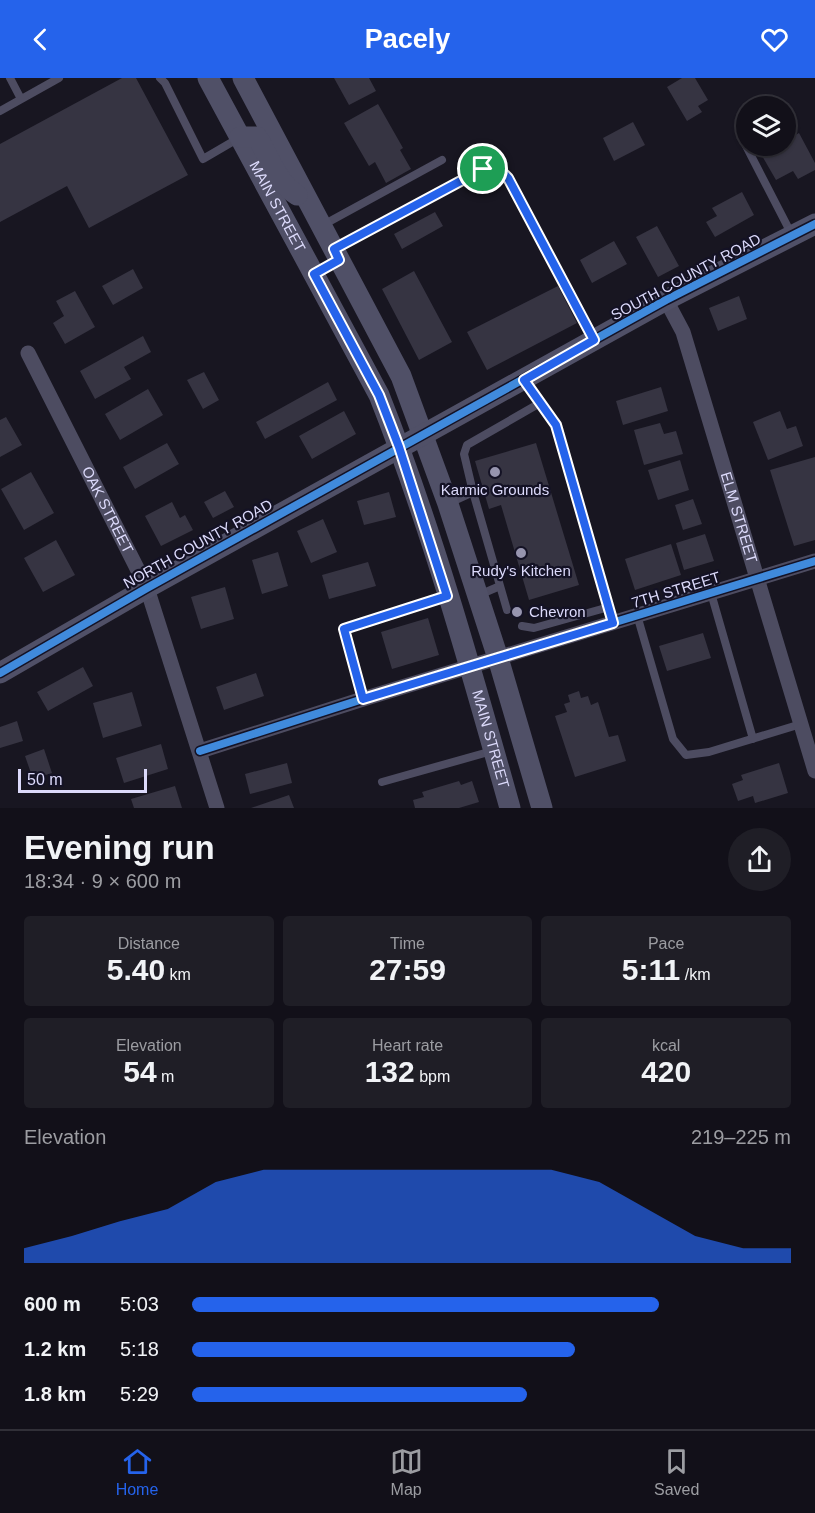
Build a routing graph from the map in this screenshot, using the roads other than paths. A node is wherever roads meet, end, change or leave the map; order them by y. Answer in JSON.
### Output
{"nodes":[{"id":1,"x":10,"y":78,"type":"edge"},
{"id":2,"x":59,"y":78,"type":"edge"},
{"id":3,"x":160,"y":78,"type":"edge"},
{"id":4,"x":208,"y":78,"type":"edge"},
{"id":5,"x":243,"y":78,"type":"edge"},
{"id":6,"x":21,"y":99,"type":"junction"},
{"id":7,"x":0,"y":111,"type":"edge"},
{"id":8,"x":240,"y":137,"type":"junction"},
{"id":9,"x":751,"y":156,"type":"edge"},
{"id":10,"x":442,"y":160,"type":"dead end"},
{"id":11,"x":310,"y":204,"type":"junction"},
{"id":12,"x":815,"y":224,"type":"edge"},
{"id":13,"x":321,"y":226,"type":"junction"},
{"id":14,"x":793,"y":236,"type":"junction"},
{"id":15,"x":337,"y":254,"type":"junction"},
{"id":16,"x":314,"y":274,"type":"junction"},
{"id":17,"x":666,"y":300,"type":"junction"},
{"id":18,"x":594,"y":340,"type":"junction"},
{"id":19,"x":28,"y":354,"type":"dead end"},
{"id":20,"x":524,"y":380,"type":"junction"},
{"id":21,"x":540,"y":403,"type":"junction"},
{"id":22,"x":412,"y":441,"type":"junction"},
{"id":23,"x":473,"y":492,"type":"junction"},
{"id":24,"x":448,"y":504,"type":"junction"},
{"id":25,"x":815,"y":561,"type":"edge"},
{"id":26,"x":757,"y":579,"type":"junction"},
{"id":27,"x":500,"y":586,"type":"junction"},
{"id":28,"x":147,"y":588,"type":"junction"},
{"id":29,"x":711,"y":593,"type":"junction"},
{"id":30,"x":447,"y":596,"type":"junction"},
{"id":31,"x":478,"y":596,"type":"junction"},
{"id":32,"x":609,"y":607,"type":"junction"},
{"id":33,"x":507,"y":610,"type":"dead end"},
{"id":34,"x":637,"y":615,"type":"junction"},
{"id":35,"x":613,"y":623,"type":"junction"},
{"id":36,"x":522,"y":626,"type":"dead end"},
{"id":37,"x":498,"y":658,"type":"junction"},
{"id":38,"x":470,"y":667,"type":"junction"},
{"id":39,"x":0,"y":673,"type":"edge"},
{"id":40,"x":363,"y":699,"type":"junction"},
{"id":41,"x":801,"y":724,"type":"junction"},
{"id":42,"x":753,"y":739,"type":"junction"},
{"id":43,"x":200,"y":751,"type":"junction"},
{"id":44,"x":494,"y":751,"type":"junction"},
{"id":45,"x":814,"y":764,"type":"edge"},
{"id":46,"x":382,"y":782,"type":"dead end"},
{"id":47,"x":217,"y":808,"type":"edge"},
{"id":48,"x":510,"y":808,"type":"edge"},
{"id":49,"x":542,"y":808,"type":"edge"}],
"edges":[{"from":1,"to":6,"type":"lane"},
{"from":2,"to":6,"type":"lane"},
{"from":3,"to":8,"type":"lane"},
{"from":4,"to":8,"type":"main road","name":"MAIN STREET"},
{"from":5,"to":11,"type":"main road","name":"MAIN STREET"},
{"from":6,"to":7,"type":"lane"},
{"from":8,"to":11,"type":"main road"},
{"from":8,"to":16,"type":"main road","name":"MAIN STREET"},
{"from":9,"to":14,"type":"lane"},
{"from":10,"to":13,"type":"lane"},
{"from":11,"to":13,"type":"main road","name":"MAIN STREET"},
{"from":12,"to":14,"type":"main road","name":"SOUTH COUNTY ROAD"},
{"from":13,"to":15,"type":"main road","name":"MAIN STREET"},
{"from":14,"to":17,"type":"main road","name":"SOUTH COUNTY ROAD"},
{"from":15,"to":16,"type":"main road"},
{"from":15,"to":18,"type":"lane"},
{"from":15,"to":22,"type":"main road","name":"MAIN STREET"},
{"from":16,"to":22,"type":"main road","name":"MAIN STREET"},
{"from":17,"to":18,"type":"main road","name":"SOUTH COUNTY ROAD"},
{"from":17,"to":26,"type":"street","name":"ELM STREET"},
{"from":18,"to":20,"type":"main road","name":"SOUTH COUNTY ROAD"},
{"from":19,"to":28,"type":"street","name":"OAK STREET"},
{"from":20,"to":21,"type":"lane"},
{"from":20,"to":22,"type":"main road","name":"SOUTH COUNTY ROAD"},
{"from":21,"to":23,"type":"lane"},
{"from":21,"to":32,"type":"lane"},
{"from":22,"to":24,"type":"main road","name":"MAIN STREET"},
{"from":22,"to":28,"type":"main road","name":"NORTH COUNTY ROAD"},
{"from":22,"to":30,"type":"main road","name":"MAIN STREET"},
{"from":23,"to":24,"type":"lane"},
{"from":23,"to":27,"type":"lane"},
{"from":24,"to":31,"type":"main road","name":"MAIN STREET"},
{"from":25,"to":26,"type":"street","name":"7TH STREET"},
{"from":26,"to":29,"type":"street","name":"7TH STREET"},
{"from":26,"to":41,"type":"street","name":"ELM STREET"},
{"from":27,"to":31,"type":"lane"},
{"from":27,"to":33,"type":"lane"},
{"from":28,"to":39,"type":"main road","name":"NORTH COUNTY ROAD"},
{"from":28,"to":43,"type":"street","name":"OAK STREET"},
{"from":29,"to":34,"type":"street","name":"7TH STREET"},
{"from":29,"to":42,"type":"lane"},
{"from":30,"to":38,"type":"main road","name":"MAIN STREET"},
{"from":30,"to":40,"type":"lane"},
{"from":31,"to":37,"type":"main road","name":"MAIN STREET"},
{"from":32,"to":35,"type":"lane"},
{"from":32,"to":36,"type":"lane"},
{"from":34,"to":35,"type":"street","name":"7TH STREET"},
{"from":34,"to":42,"type":"lane"},
{"from":35,"to":37,"type":"street","name":"7TH STREET"},
{"from":37,"to":38,"type":"street","name":"7TH STREET"},
{"from":37,"to":49,"type":"main road","name":"MAIN STREET"},
{"from":38,"to":40,"type":"street","name":"7TH STREET"},
{"from":38,"to":44,"type":"main road","name":"MAIN STREET"},
{"from":40,"to":43,"type":"street","name":"7TH STREET"},
{"from":41,"to":42,"type":"lane"},
{"from":41,"to":45,"type":"street","name":"ELM STREET"},
{"from":43,"to":47,"type":"street","name":"OAK STREET"},
{"from":44,"to":46,"type":"lane"},
{"from":44,"to":48,"type":"main road","name":"MAIN STREET"}]}
